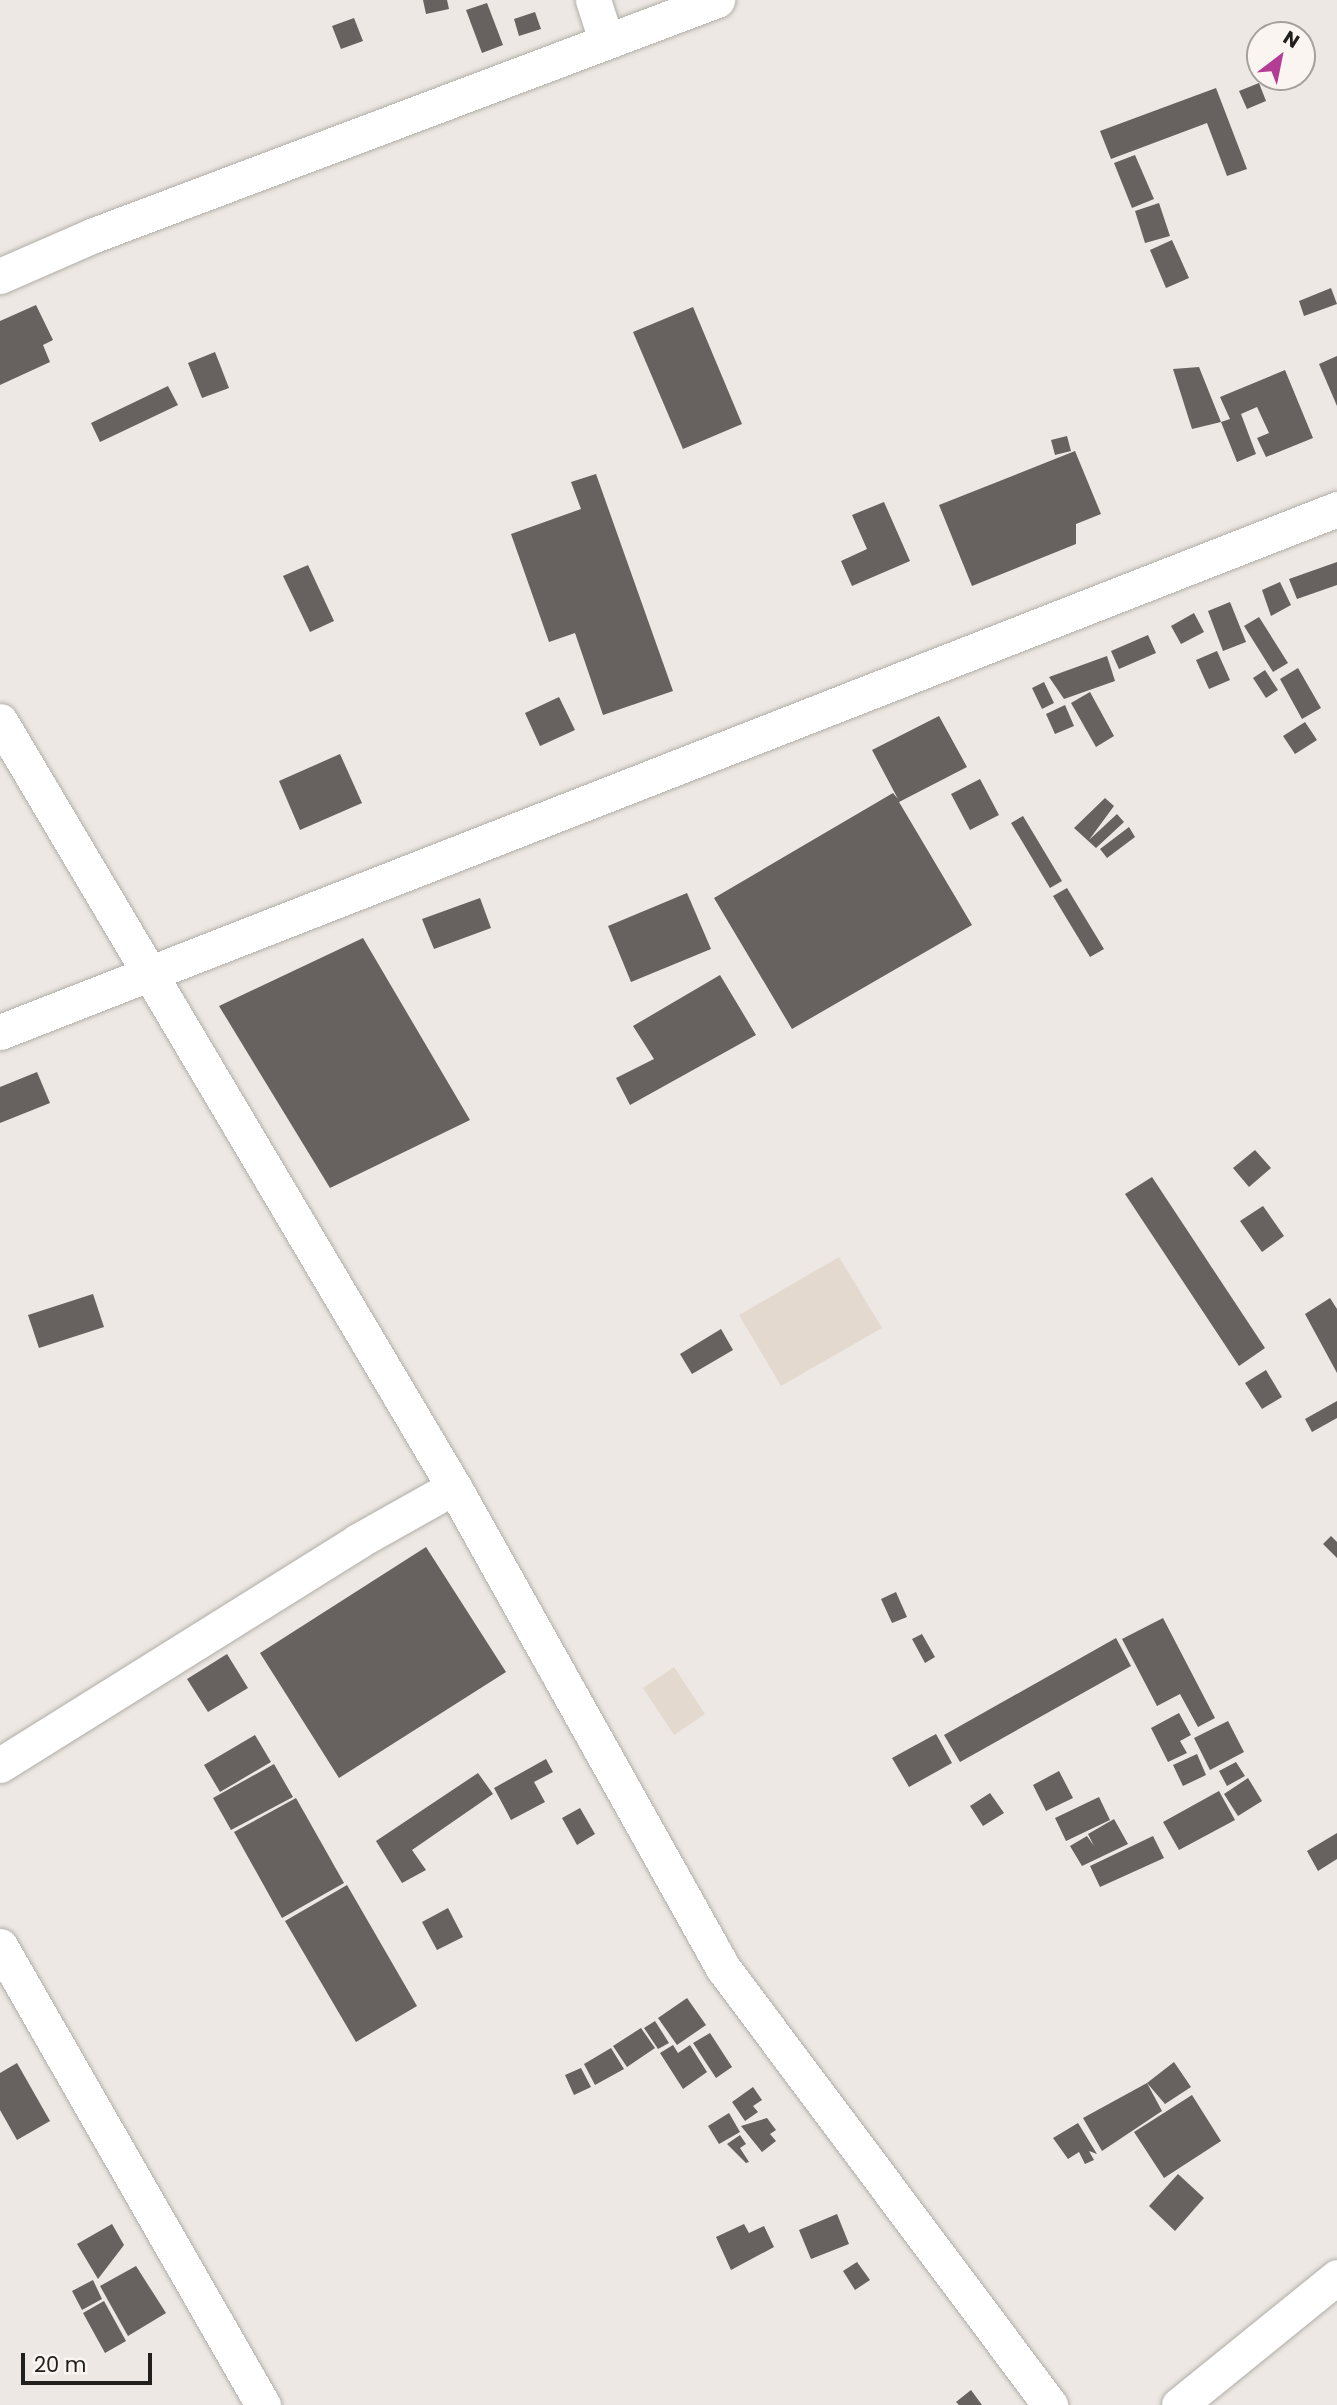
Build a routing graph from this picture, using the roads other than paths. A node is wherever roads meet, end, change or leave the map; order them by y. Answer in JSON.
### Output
{"nodes":[{"id":1,"x":593,"y":0,"type":"edge"},
{"id":2,"x":718,"y":0,"type":"edge"},
{"id":3,"x":606,"y":40,"type":"junction"},
{"id":4,"x":0,"y":276,"type":"edge"},
{"id":5,"x":1337,"y":509,"type":"edge"},
{"id":6,"x":0,"y":721,"type":"edge"},
{"id":7,"x":151,"y":973,"type":"junction"},
{"id":8,"x":0,"y":1032,"type":"edge"},
{"id":9,"x":454,"y":1486,"type":"junction"},
{"id":10,"x":0,"y":1765,"type":"edge"},
{"id":11,"x":0,"y":1946,"type":"edge"},
{"id":12,"x":1337,"y":2277,"type":"edge"},
{"id":13,"x":263,"y":2405,"type":"edge"},
{"id":14,"x":1050,"y":2405,"type":"edge"},
{"id":15,"x":1179,"y":2405,"type":"edge"}],
"edges":[{"from":1,"to":3,"type":"street"},
{"from":2,"to":3,"type":"street"},
{"from":3,"to":4,"type":"street"},
{"from":5,"to":7,"type":"street"},
{"from":6,"to":7,"type":"street"},
{"from":7,"to":8,"type":"street"},
{"from":7,"to":9,"type":"street"},
{"from":9,"to":10,"type":"street"},
{"from":9,"to":14,"type":"street"},
{"from":11,"to":13,"type":"street"},
{"from":12,"to":15,"type":"street"}]}
